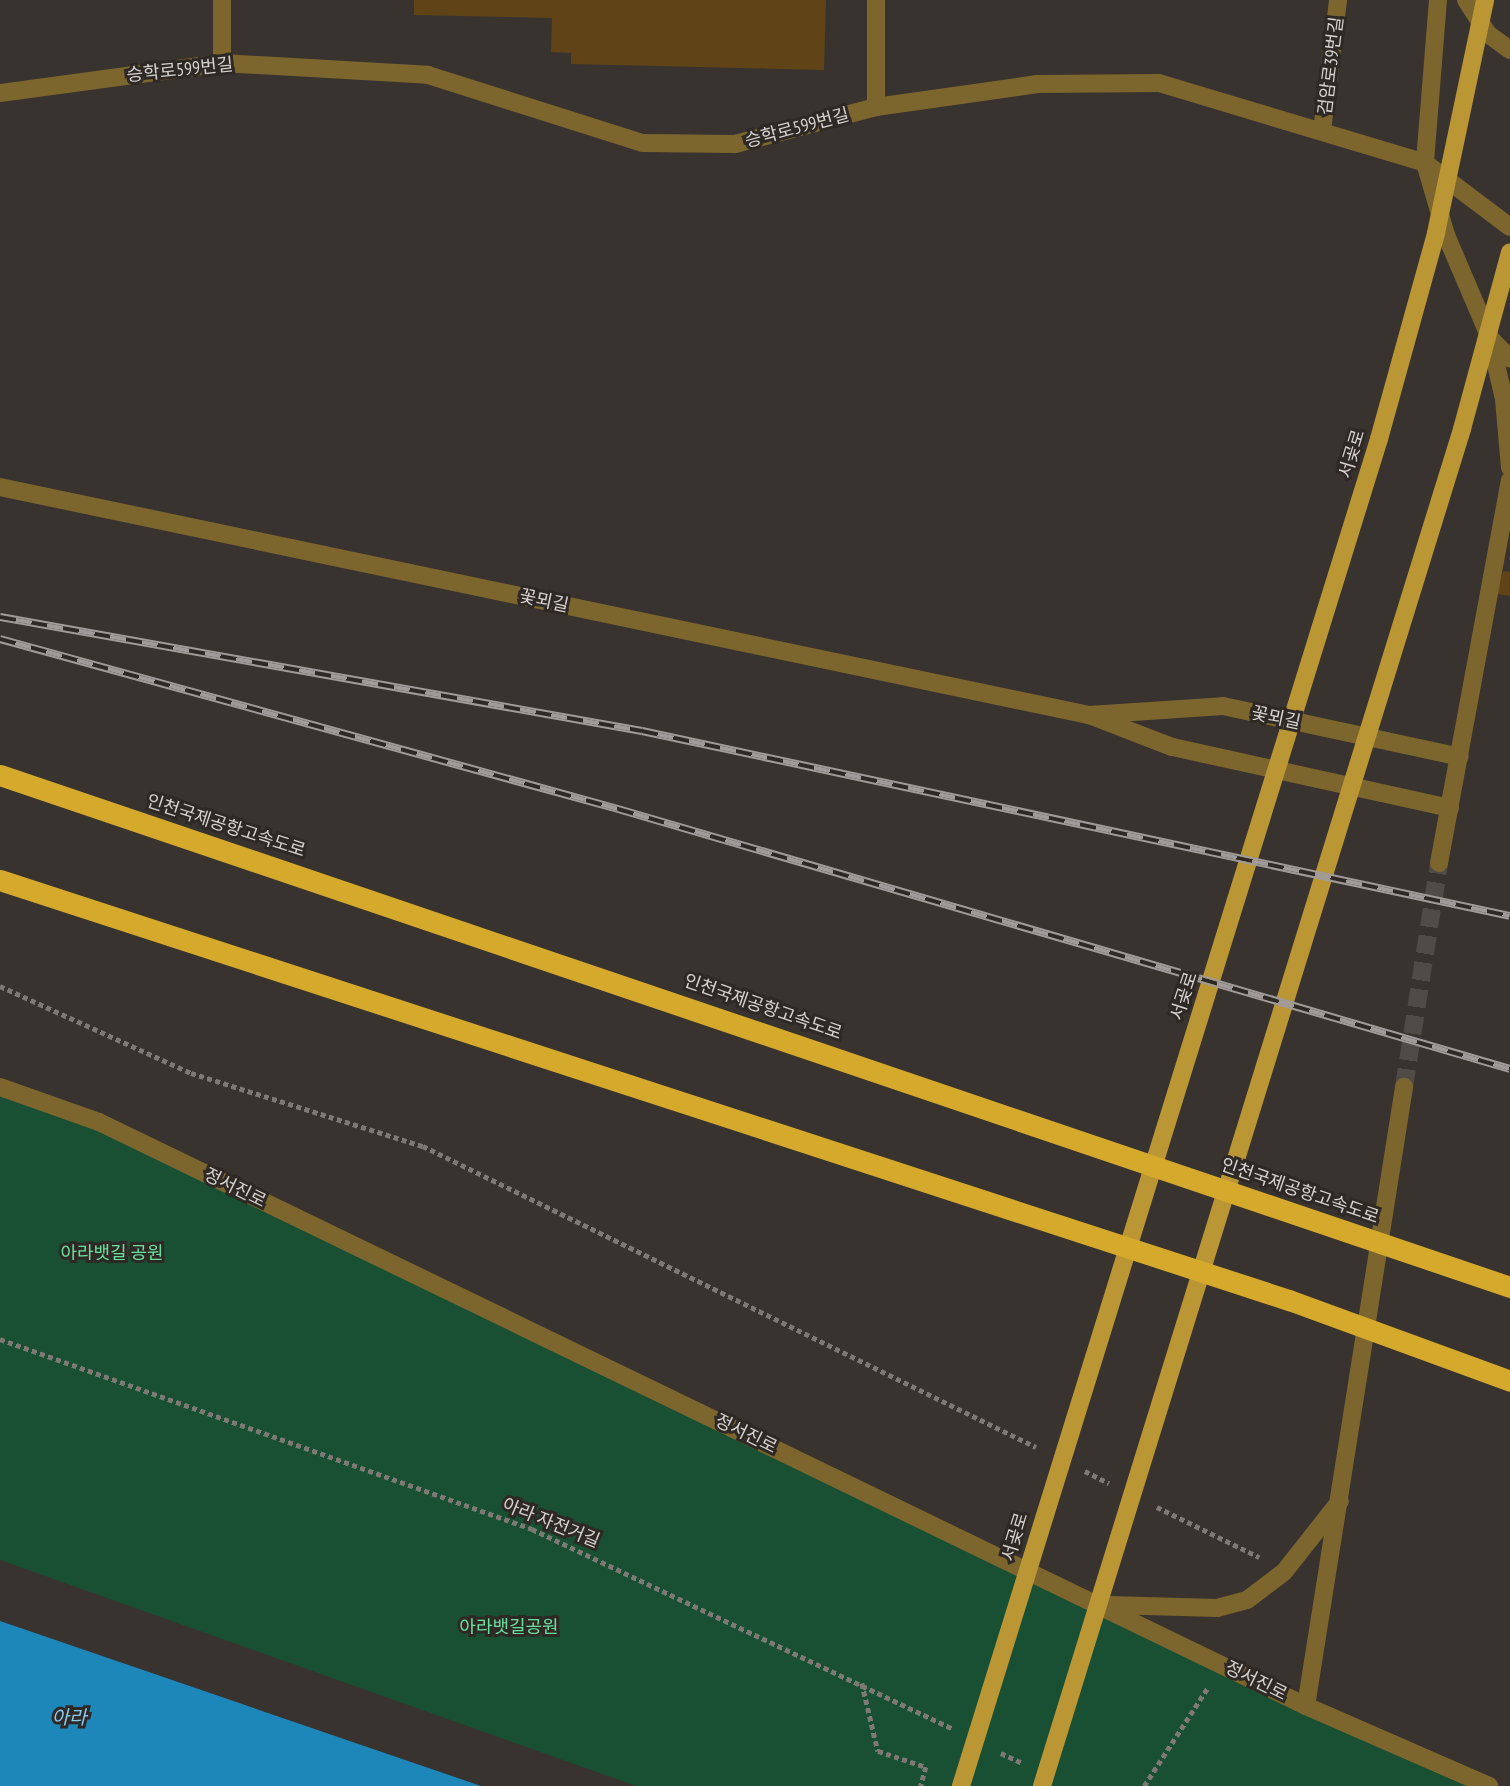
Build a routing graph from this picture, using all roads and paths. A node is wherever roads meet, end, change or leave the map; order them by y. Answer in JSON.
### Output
{"nodes":[{"id":1,"x":222,"y":0,"type":"edge"},
{"id":2,"x":876,"y":0,"type":"edge"},
{"id":3,"x":1338,"y":0,"type":"edge"},
{"id":4,"x":1438,"y":0,"type":"edge"},
{"id":5,"x":1466,"y":0,"type":"edge"},
{"id":6,"x":1485,"y":0,"type":"edge"},
{"id":7,"x":1510,"y":50,"type":"edge"},
{"id":8,"x":222,"y":63,"type":"junction"},
{"id":9,"x":0,"y":93,"type":"edge"},
{"id":10,"x":876,"y":107,"type":"junction"},
{"id":11,"x":1322,"y":131,"type":"junction"},
{"id":12,"x":1424,"y":163,"type":"junction"},
{"id":13,"x":1510,"y":227,"type":"edge"},
{"id":14,"x":1510,"y":252,"type":"edge"},
{"id":15,"x":1490,"y":338,"type":"junction"},
{"id":16,"x":1510,"y":359,"type":"edge"},
{"id":17,"x":1510,"y":468,"type":"edge"},
{"id":18,"x":1510,"y":481,"type":"edge"},
{"id":19,"x":0,"y":487,"type":"edge"},
{"id":20,"x":1089,"y":715,"type":"junction"},
{"id":21,"x":1460,"y":757,"type":"junction"},
{"id":22,"x":0,"y":775,"type":"edge"},
{"id":23,"x":1450,"y":808,"type":"junction"},
{"id":24,"x":1439,"y":863,"type":"tunnel mouth"},
{"id":25,"x":0,"y":880,"type":"edge"},
{"id":26,"x":0,"y":986,"type":"edge"},
{"id":27,"x":0,"y":1087,"type":"edge"},
{"id":28,"x":1404,"y":1087,"type":"tunnel mouth"},
{"id":29,"x":1510,"y":1287,"type":"edge"},
{"id":30,"x":0,"y":1339,"type":"edge"},
{"id":31,"x":1510,"y":1381,"type":"edge"},
{"id":32,"x":1046,"y":1452,"type":"dead end"},
{"id":33,"x":1071,"y":1464,"type":"dead end"},
{"id":34,"x":1121,"y":1489,"type":"dead end"},
{"id":35,"x":1341,"y":1500,"type":"junction"},
{"id":36,"x":1146,"y":1501,"type":"dead end"},
{"id":37,"x":1284,"y":1572,"type":"junction"},
{"id":38,"x":1102,"y":1605,"type":"junction"},
{"id":39,"x":1222,"y":1664,"type":"junction"},
{"id":40,"x":862,"y":1682,"type":"junction"},
{"id":41,"x":1306,"y":1706,"type":"junction"},
{"id":42,"x":967,"y":1736,"type":"dead end"},
{"id":43,"x":990,"y":1747,"type":"dead end"},
{"id":44,"x":1039,"y":1778,"type":"edge"},
{"id":45,"x":920,"y":1786,"type":"edge"},
{"id":46,"x":961,"y":1786,"type":"edge"},
{"id":47,"x":1144,"y":1786,"type":"edge"},
{"id":48,"x":1489,"y":1786,"type":"edge"}],
"edges":[{"from":1,"to":8,"type":"street"},
{"from":2,"to":10,"type":"street"},
{"from":3,"to":11,"type":"street","name":"검암로39번길"},
{"from":4,"to":12,"type":"street"},
{"from":5,"to":7,"type":"street"},
{"from":6,"to":46,"type":"main road","name":"서곶로"},
{"from":8,"to":9,"type":"street","name":"승학로599번길"},
{"from":8,"to":10,"type":"street","name":"승학로599번길"},
{"from":10,"to":11,"type":"street","name":"승학로599번길"},
{"from":11,"to":12,"type":"street","name":"승학로599번길"},
{"from":12,"to":13,"type":"street","name":"승학로599번길"},
{"from":12,"to":15,"type":"street"},
{"from":14,"to":44,"type":"main road"},
{"from":15,"to":16,"type":"street"},
{"from":15,"to":17,"type":"street"},
{"from":18,"to":21,"type":"street"},
{"from":19,"to":20,"type":"street","name":"꽃뫼길"},
{"from":20,"to":21,"type":"street","name":"꽃뫼길"},
{"from":20,"to":23,"type":"street","name":"꽃뫼길"},
{"from":21,"to":23,"type":"street"},
{"from":22,"to":29,"type":"highway","name":"인천국제공항고속도로"},
{"from":23,"to":24,"type":"street"},
{"from":25,"to":31,"type":"highway"},
{"from":26,"to":32,"type":"path"},
{"from":27,"to":38,"type":"street","name":"정서진로"},
{"from":28,"to":35,"type":"street"},
{"from":30,"to":40,"type":"path","name":"아라 자전거길"},
{"from":33,"to":34,"type":"path"},
{"from":35,"to":37,"type":"street"},
{"from":35,"to":41,"type":"street"},
{"from":36,"to":37,"type":"path"},
{"from":37,"to":38,"type":"street"},
{"from":38,"to":39,"type":"street","name":"정서진로"},
{"from":39,"to":41,"type":"street","name":"정서진로"},
{"from":39,"to":47,"type":"path"},
{"from":40,"to":42,"type":"path","name":"아라 자전거길"},
{"from":40,"to":45,"type":"path"},
{"from":41,"to":48,"type":"street","name":"정서진로"},
{"from":43,"to":44,"type":"path"}]}
